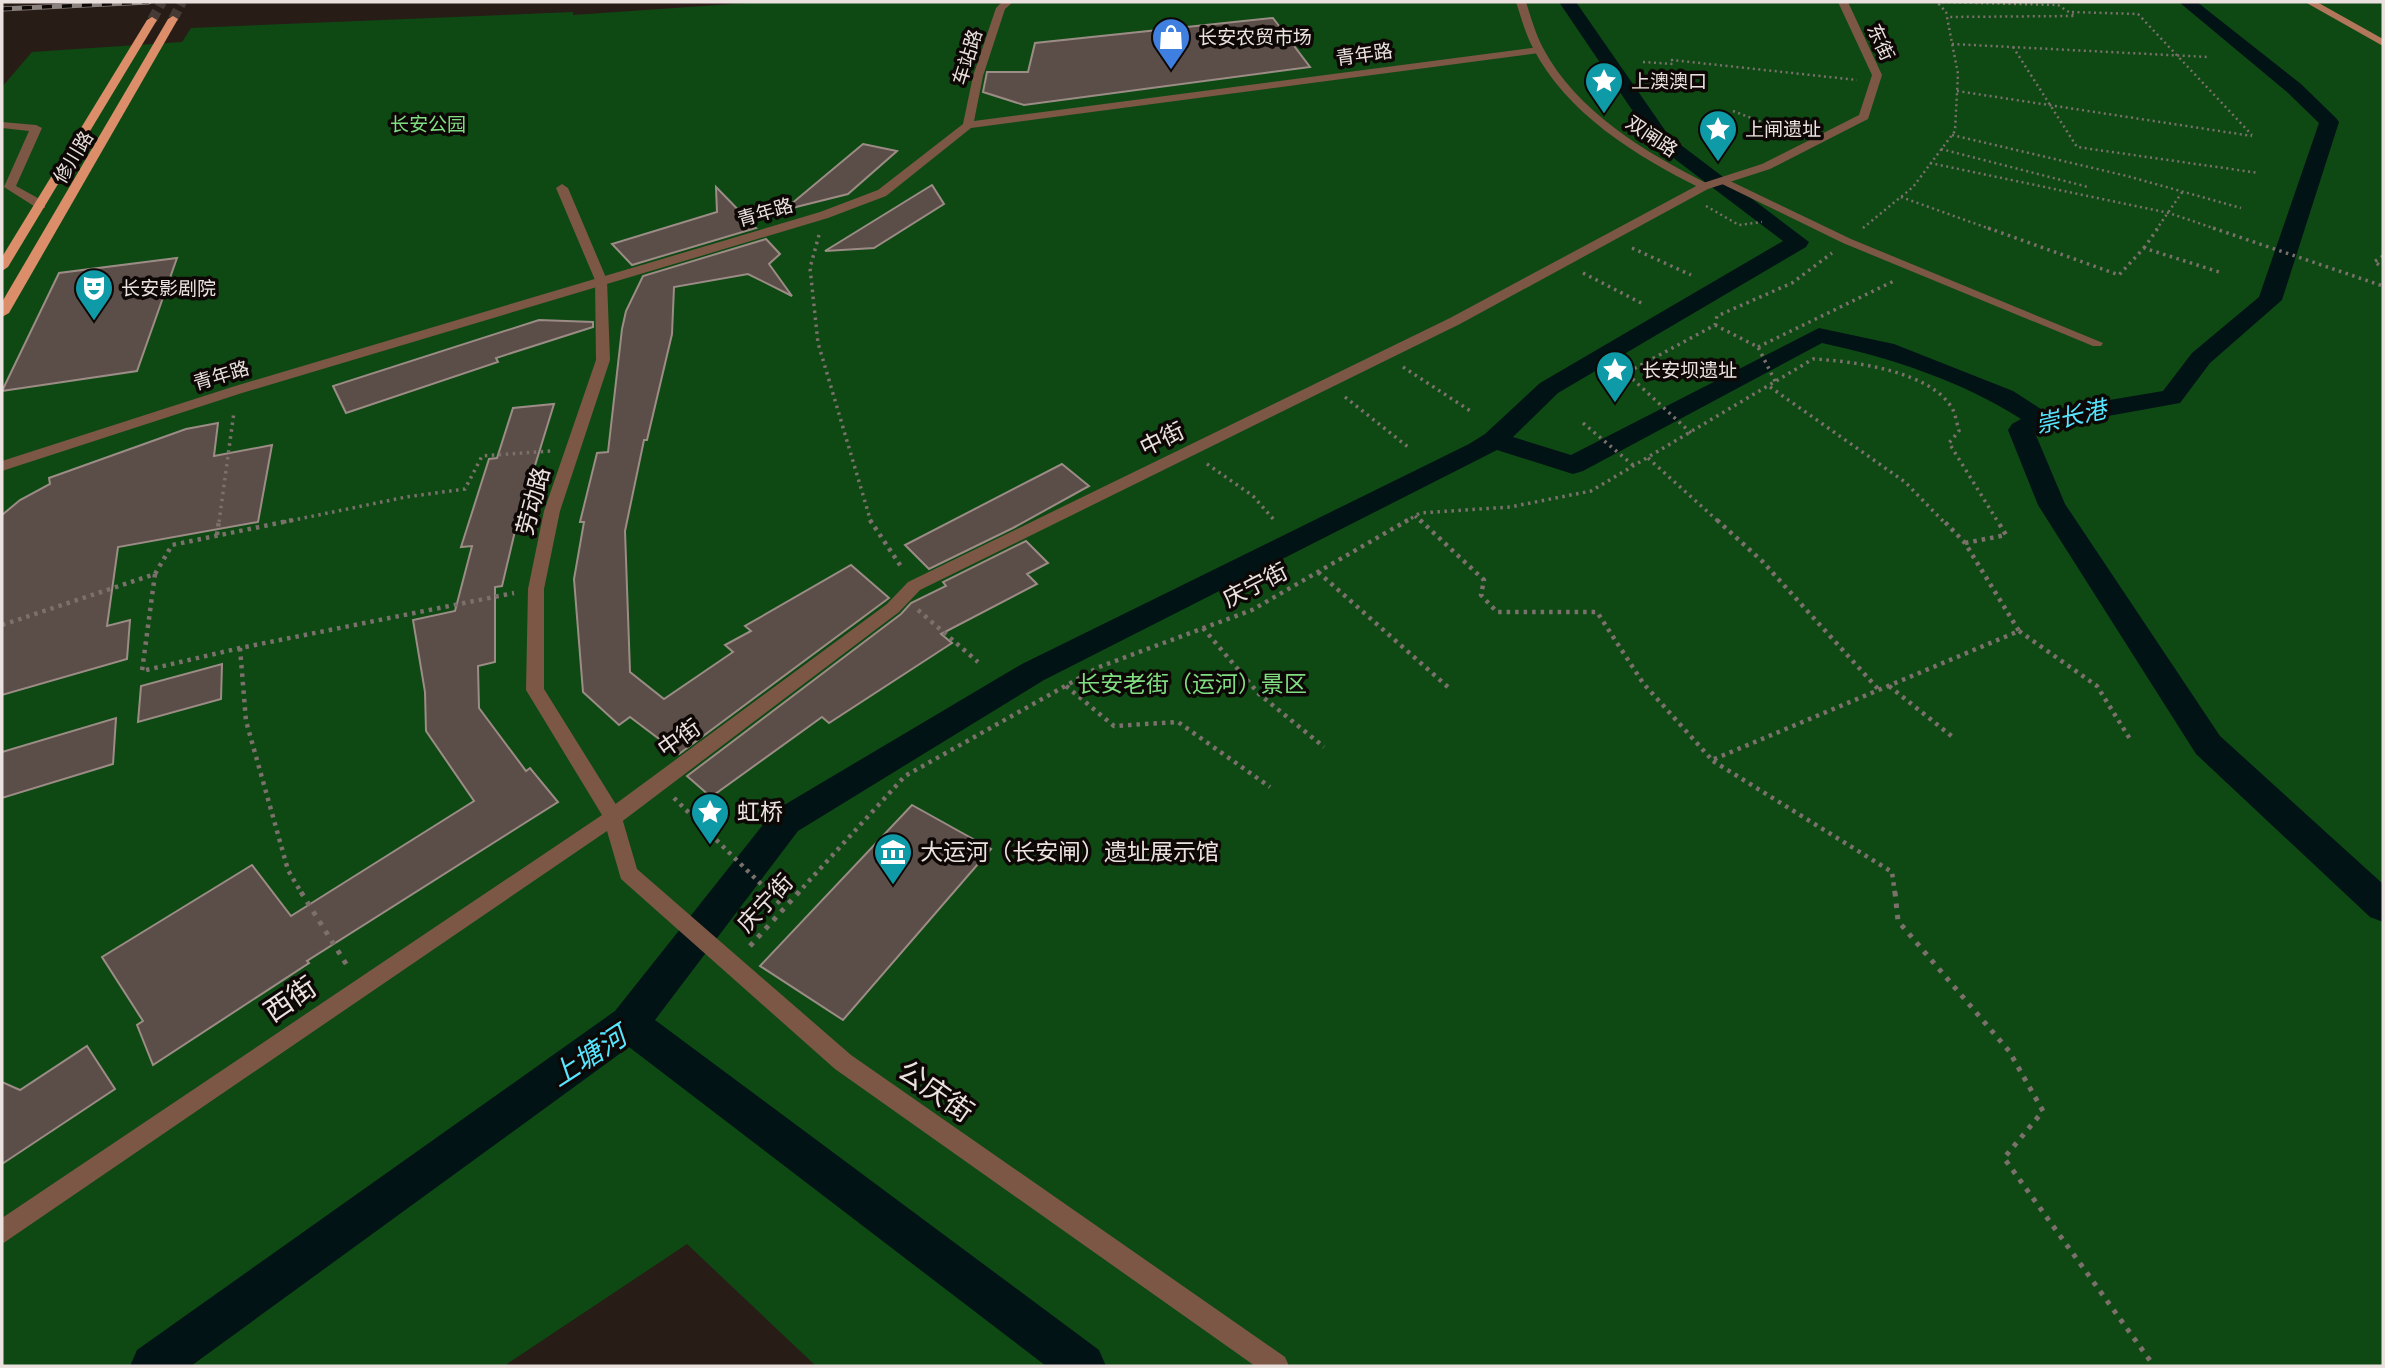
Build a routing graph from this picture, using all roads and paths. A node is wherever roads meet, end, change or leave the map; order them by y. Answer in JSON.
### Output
{"nodes":[{"id":1,"x":1007,"y":2,"type":"edge"},
{"id":2,"x":1521,"y":2,"type":"edge"},
{"id":3,"x":1843,"y":2,"type":"edge"},
{"id":4,"x":1937,"y":2,"type":"edge"},
{"id":5,"x":2310,"y":2,"type":"edge"},
{"id":6,"x":2069,"y":12,"type":"junction"},
{"id":7,"x":1947,"y":17,"type":"dead end"},
{"id":8,"x":173,"y":19,"type":"tunnel mouth"},
{"id":9,"x":152,"y":20,"type":"tunnel mouth"},
{"id":10,"x":2383,"y":43,"type":"edge"},
{"id":11,"x":1952,"y":44,"type":"dead end"},
{"id":12,"x":2013,"y":47,"type":"junction"},
{"id":13,"x":1539,"y":50,"type":"junction"},
{"id":14,"x":2178,"y":55,"type":"junction"},
{"id":15,"x":2208,"y":57,"type":"dead end"},
{"id":16,"x":1643,"y":62,"type":"dead end"},
{"id":17,"x":1875,"y":82,"type":"junction"},
{"id":18,"x":1957,"y":91,"type":"dead end"},
{"id":19,"x":2051,"y":105,"type":"junction"},
{"id":20,"x":1733,"y":111,"type":"dead end"},
{"id":21,"x":2,"y":125,"type":"edge"},
{"id":22,"x":968,"y":125,"type":"junction"},
{"id":23,"x":1952,"y":135,"type":"dead end"},
{"id":24,"x":1813,"y":142,"type":"junction"},
{"id":25,"x":1941,"y":149,"type":"dead end"},
{"id":26,"x":1930,"y":163,"type":"dead end"},
{"id":27,"x":1768,"y":164,"type":"joint"},
{"id":28,"x":2259,"y":173,"type":"dead end"},
{"id":29,"x":1724,"y":182,"type":"junction"},
{"id":30,"x":1705,"y":185,"type":"junction"},
{"id":31,"x":2088,"y":187,"type":"dead end"},
{"id":32,"x":562,"y":188,"type":"dead end"},
{"id":33,"x":2183,"y":191,"type":"junction"},
{"id":34,"x":1686,"y":195,"type":"junction"},
{"id":35,"x":1900,"y":197,"type":"dead end"},
{"id":36,"x":41,"y":205,"type":"junction"},
{"id":37,"x":2241,"y":208,"type":"dead end"},
{"id":38,"x":2169,"y":213,"type":"junction"},
{"id":39,"x":824,"y":215,"type":"junction"},
{"id":40,"x":1739,"y":225,"type":"dead end"},
{"id":41,"x":1609,"y":237,"type":"junction"},
{"id":42,"x":2144,"y":248,"type":"junction"},
{"id":43,"x":2383,"y":256,"type":"edge"},
{"id":44,"x":1565,"y":261,"type":"junction"},
{"id":45,"x":2,"y":267,"type":"edge"},
{"id":46,"x":2383,"y":267,"type":"edge"},
{"id":47,"x":1918,"y":270,"type":"junction"},
{"id":48,"x":2219,"y":272,"type":"dead end"},
{"id":49,"x":1691,"y":275,"type":"dead end"},
{"id":50,"x":601,"y":280,"type":"junction"},
{"id":51,"x":2383,"y":286,"type":"edge"},
{"id":52,"x":1645,"y":305,"type":"dead end"},
{"id":53,"x":2,"y":313,"type":"edge"},
{"id":54,"x":1715,"y":325,"type":"dead end"},
{"id":55,"x":2097,"y":343,"type":"dead end"},
{"id":56,"x":1758,"y":347,"type":"junction"},
{"id":57,"x":1385,"y":355,"type":"junction"},
{"id":58,"x":1328,"y":383,"type":"junction"},
{"id":59,"x":1776,"y":383,"type":"junction"},
{"id":60,"x":1770,"y":387,"type":"junction"},
{"id":61,"x":237,"y":390,"type":"junction"},
{"id":62,"x":1656,"y":401,"type":"dead end"},
{"id":63,"x":1472,"y":412,"type":"dead end"},
{"id":64,"x":1583,"y":424,"type":"dead end"},
{"id":65,"x":1691,"y":433,"type":"junction"},
{"id":66,"x":1408,"y":447,"type":"dead end"},
{"id":67,"x":572,"y":449,"type":"junction"},
{"id":68,"x":1189,"y":451,"type":"junction"},
{"id":69,"x":1648,"y":458,"type":"junction"},
{"id":70,"x":2,"y":466,"type":"edge"},
{"id":71,"x":1634,"y":466,"type":"junction"},
{"id":72,"x":1415,"y":516,"type":"junction"},
{"id":73,"x":1275,"y":522,"type":"dead end"},
{"id":74,"x":217,"y":535,"type":"junction"},
{"id":75,"x":1965,"y":543,"type":"junction"},
{"id":76,"x":1318,"y":572,"type":"junction"},
{"id":77,"x":155,"y":574,"type":"junction"},
{"id":78,"x":536,"y":589,"type":"junction"},
{"id":79,"x":909,"y":591,"type":"junction"},
{"id":80,"x":2,"y":625,"type":"edge"},
{"id":81,"x":1203,"y":628,"type":"junction"},
{"id":82,"x":2019,"y":631,"type":"junction"},
{"id":83,"x":240,"y":648,"type":"junction"},
{"id":84,"x":978,"y":663,"type":"dead end"},
{"id":85,"x":1066,"y":686,"type":"junction"},
{"id":86,"x":1889,"y":686,"type":"junction"},
{"id":87,"x":1449,"y":688,"type":"dead end"},
{"id":88,"x":1880,"y":690,"type":"junction"},
{"id":89,"x":1954,"y":738,"type":"dead end"},
{"id":90,"x":2130,"y":739,"type":"dead end"},
{"id":91,"x":1324,"y":747,"type":"dead end"},
{"id":92,"x":1712,"y":760,"type":"junction"},
{"id":93,"x":1270,"y":787,"type":"dead end"},
{"id":94,"x":690,"y":813,"type":"dead end"},
{"id":95,"x":613,"y":817,"type":"junction"},
{"id":96,"x":785,"y":908,"type":"junction"},
{"id":97,"x":731,"y":964,"type":"junction"},
{"id":98,"x":362,"y":985,"type":"junction"},
{"id":99,"x":2,"y":1232,"type":"edge"},
{"id":100,"x":1276,"y":1366,"type":"edge"},
{"id":101,"x":2154,"y":1366,"type":"edge"}],
"edges":[{"from":1,"to":22,"type":"street","name":"车站路"},
{"from":2,"to":13,"type":"street","name":"双闸路"},
{"from":3,"to":17,"type":"street","name":"东街"},
{"from":4,"to":6,"type":"path"},
{"from":5,"to":10,"type":"main road"},
{"from":6,"to":7,"type":"path"},
{"from":6,"to":14,"type":"path"},
{"from":8,"to":53,"type":"main road","name":"修川路"},
{"from":9,"to":36,"type":"main road","name":"修川路"},
{"from":11,"to":12,"type":"path"},
{"from":12,"to":14,"type":"path"},
{"from":12,"to":19,"type":"path"},
{"from":13,"to":22,"type":"street","name":"青年路"},
{"from":13,"to":30,"type":"street","name":"双闸路"},
{"from":14,"to":15,"type":"path"},
{"from":14,"to":19,"type":"path"},
{"from":16,"to":17,"type":"path"},
{"from":17,"to":24,"type":"street","name":"东街"},
{"from":18,"to":19,"type":"path"},
{"from":19,"to":28,"type":"path"},
{"from":20,"to":24,"type":"path"},
{"from":21,"to":36,"type":"street"},
{"from":22,"to":39,"type":"street","name":"青年路"},
{"from":23,"to":33,"type":"path"},
{"from":24,"to":27,"type":"street","name":"东街"},
{"from":25,"to":31,"type":"path"},
{"from":26,"to":38,"type":"path"},
{"from":27,"to":29,"type":"street","name":"中街"},
{"from":29,"to":30,"type":"street","name":"中街"},
{"from":29,"to":47,"type":"lane"},
{"from":30,"to":34,"type":"street","name":"中街"},
{"from":32,"to":50,"type":"street","name":"劳动路"},
{"from":33,"to":37,"type":"path"},
{"from":33,"to":38,"type":"path"},
{"from":34,"to":40,"type":"path"},
{"from":34,"to":41,"type":"street","name":"中街"},
{"from":35,"to":42,"type":"path"},
{"from":36,"to":45,"type":"main road","name":"修川路"},
{"from":38,"to":42,"type":"path"},
{"from":38,"to":51,"type":"path"},
{"from":39,"to":50,"type":"street","name":"青年路"},
{"from":39,"to":79,"type":"path"},
{"from":41,"to":44,"type":"street","name":"中街"},
{"from":41,"to":49,"type":"path"},
{"from":42,"to":48,"type":"path"},
{"from":43,"to":46,"type":"path"},
{"from":44,"to":52,"type":"path"},
{"from":44,"to":57,"type":"street","name":"中街"},
{"from":47,"to":55,"type":"lane"},
{"from":47,"to":56,"type":"path"},
{"from":50,"to":61,"type":"street","name":"青年路"},
{"from":50,"to":67,"type":"street","name":"劳动路"},
{"from":54,"to":56,"type":"path"},
{"from":56,"to":59,"type":"path"},
{"from":57,"to":58,"type":"street","name":"中街"},
{"from":57,"to":63,"type":"path"},
{"from":58,"to":66,"type":"path"},
{"from":58,"to":68,"type":"street","name":"中街"},
{"from":59,"to":60,"type":"path","name":"庆宁街"},
{"from":59,"to":75,"type":"path","name":"庆宁街"},
{"from":60,"to":65,"type":"path","name":"庆宁街"},
{"from":60,"to":75,"type":"path"},
{"from":61,"to":70,"type":"street","name":"青年路"},
{"from":61,"to":74,"type":"path"},
{"from":62,"to":65,"type":"path"},
{"from":64,"to":71,"type":"path"},
{"from":65,"to":69,"type":"path","name":"庆宁街"},
{"from":67,"to":74,"type":"path"},
{"from":67,"to":78,"type":"street","name":"劳动路"},
{"from":68,"to":73,"type":"path"},
{"from":68,"to":79,"type":"street","name":"中街"},
{"from":69,"to":71,"type":"path","name":"庆宁街"},
{"from":69,"to":88,"type":"path"},
{"from":71,"to":72,"type":"path","name":"庆宁街"},
{"from":72,"to":76,"type":"path","name":"庆宁街"},
{"from":72,"to":92,"type":"path"},
{"from":74,"to":77,"type":"path"},
{"from":75,"to":82,"type":"path"},
{"from":76,"to":81,"type":"path","name":"庆宁街"},
{"from":76,"to":87,"type":"path"},
{"from":77,"to":80,"type":"path"},
{"from":77,"to":83,"type":"path"},
{"from":78,"to":83,"type":"path"},
{"from":78,"to":95,"type":"street","name":"劳动路"},
{"from":79,"to":84,"type":"path"},
{"from":79,"to":95,"type":"street","name":"中街"},
{"from":81,"to":85,"type":"path","name":"庆宁街"},
{"from":81,"to":91,"type":"path"},
{"from":82,"to":86,"type":"path"},
{"from":82,"to":90,"type":"path"},
{"from":83,"to":98,"type":"path"},
{"from":85,"to":93,"type":"path"},
{"from":85,"to":96,"type":"path","name":"庆宁街"},
{"from":86,"to":88,"type":"path"},
{"from":86,"to":89,"type":"path"},
{"from":88,"to":92,"type":"path"},
{"from":92,"to":101,"type":"path"},
{"from":94,"to":96,"type":"path"},
{"from":95,"to":97,"type":"street","name":"公庆街"},
{"from":95,"to":98,"type":"street","name":"西街"},
{"from":96,"to":97,"type":"path","name":"庆宁街"},
{"from":97,"to":100,"type":"street","name":"公庆街"},
{"from":98,"to":99,"type":"street","name":"西街"}]}
